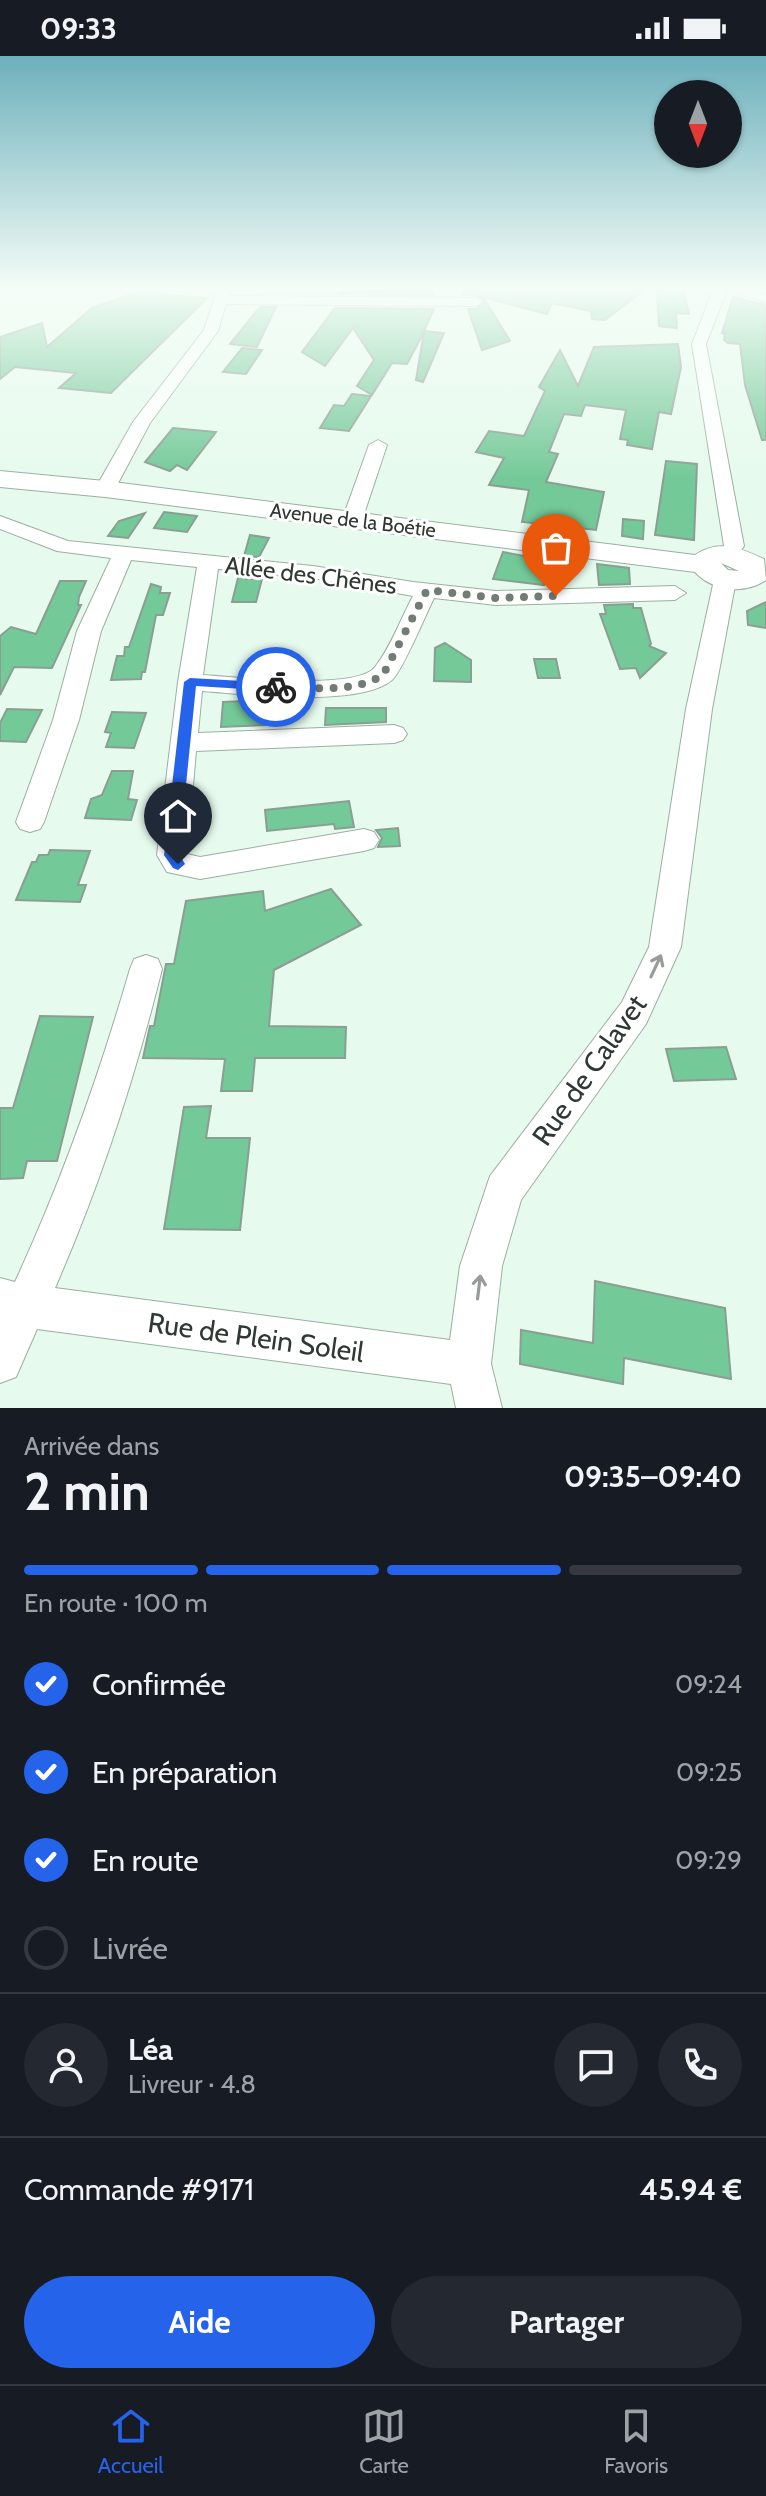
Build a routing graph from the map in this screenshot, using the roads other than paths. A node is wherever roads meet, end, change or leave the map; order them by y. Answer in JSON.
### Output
{"nodes":[{"id":1,"x":194,"y":353,"type":"edge"},
{"id":2,"x":701,"y":353,"type":"edge"},
{"id":3,"x":378,"y":445,"type":"dead end"},
{"id":4,"x":0,"y":479,"type":"edge"},
{"id":5,"x":105,"y":489,"type":"junction"},
{"id":6,"x":352,"y":520,"type":"junction"},
{"id":7,"x":0,"y":522,"type":"edge"},
{"id":8,"x":123,"y":554,"type":"junction"},
{"id":9,"x":208,"y":562,"type":"junction"},
{"id":10,"x":720,"y":566,"type":"junction"},
{"id":11,"x":761,"y":573,"type":"edge"},
{"id":12,"x":427,"y":590,"type":"junction"},
{"id":13,"x":675,"y":593,"type":"dead end"},
{"id":14,"x":190,"y":682,"type":"junction"},
{"id":15,"x":394,"y":734,"type":"dead end"},
{"id":16,"x":184,"y":743,"type":"junction"},
{"id":17,"x":30,"y":822,"type":"dead end"},
{"id":18,"x":364,"y":840,"type":"dead end"},
{"id":19,"x":146,"y":969,"type":"dead end"},
{"id":20,"x":13,"y":1302,"type":"edge"},
{"id":21,"x":0,"y":1361,"type":"edge"},
{"id":22,"x":469,"y":1364,"type":"junction"},
{"id":23,"x":479,"y":1408,"type":"edge"}],
"edges":[{"from":1,"to":5,"type":"street"},
{"from":2,"to":10,"type":"street","name":"Rue de Calavet"},
{"from":3,"to":6,"type":"street"},
{"from":4,"to":5,"type":"main road","name":"Avenue de la Boétie"},
{"from":5,"to":6,"type":"main road","name":"Avenue de la Boétie"},
{"from":6,"to":10,"type":"main road","name":"Avenue de la Boétie"},
{"from":7,"to":8,"type":"street","name":"Allée des Chênes"},
{"from":8,"to":9,"type":"street","name":"Allée des Chênes"},
{"from":8,"to":17,"type":"street"},
{"from":9,"to":12,"type":"street","name":"Allée des Chênes"},
{"from":9,"to":14,"type":"street"},
{"from":10,"to":11,"type":"main road"},
{"from":22,"to":10,"type":"street","name":"Rue de Calavet","one_way":true},
{"from":12,"to":13,"type":"street","name":"Allée des Chênes"},
{"from":12,"to":14,"type":"street"},
{"from":14,"to":16,"type":"street"},
{"from":15,"to":16,"type":"street"},
{"from":16,"to":18,"type":"street"},
{"from":19,"to":20,"type":"street"},
{"from":20,"to":21,"type":"street"},
{"from":20,"to":22,"type":"street","name":"Rue de Plein Soleil"},
{"from":22,"to":23,"type":"street"}]}
